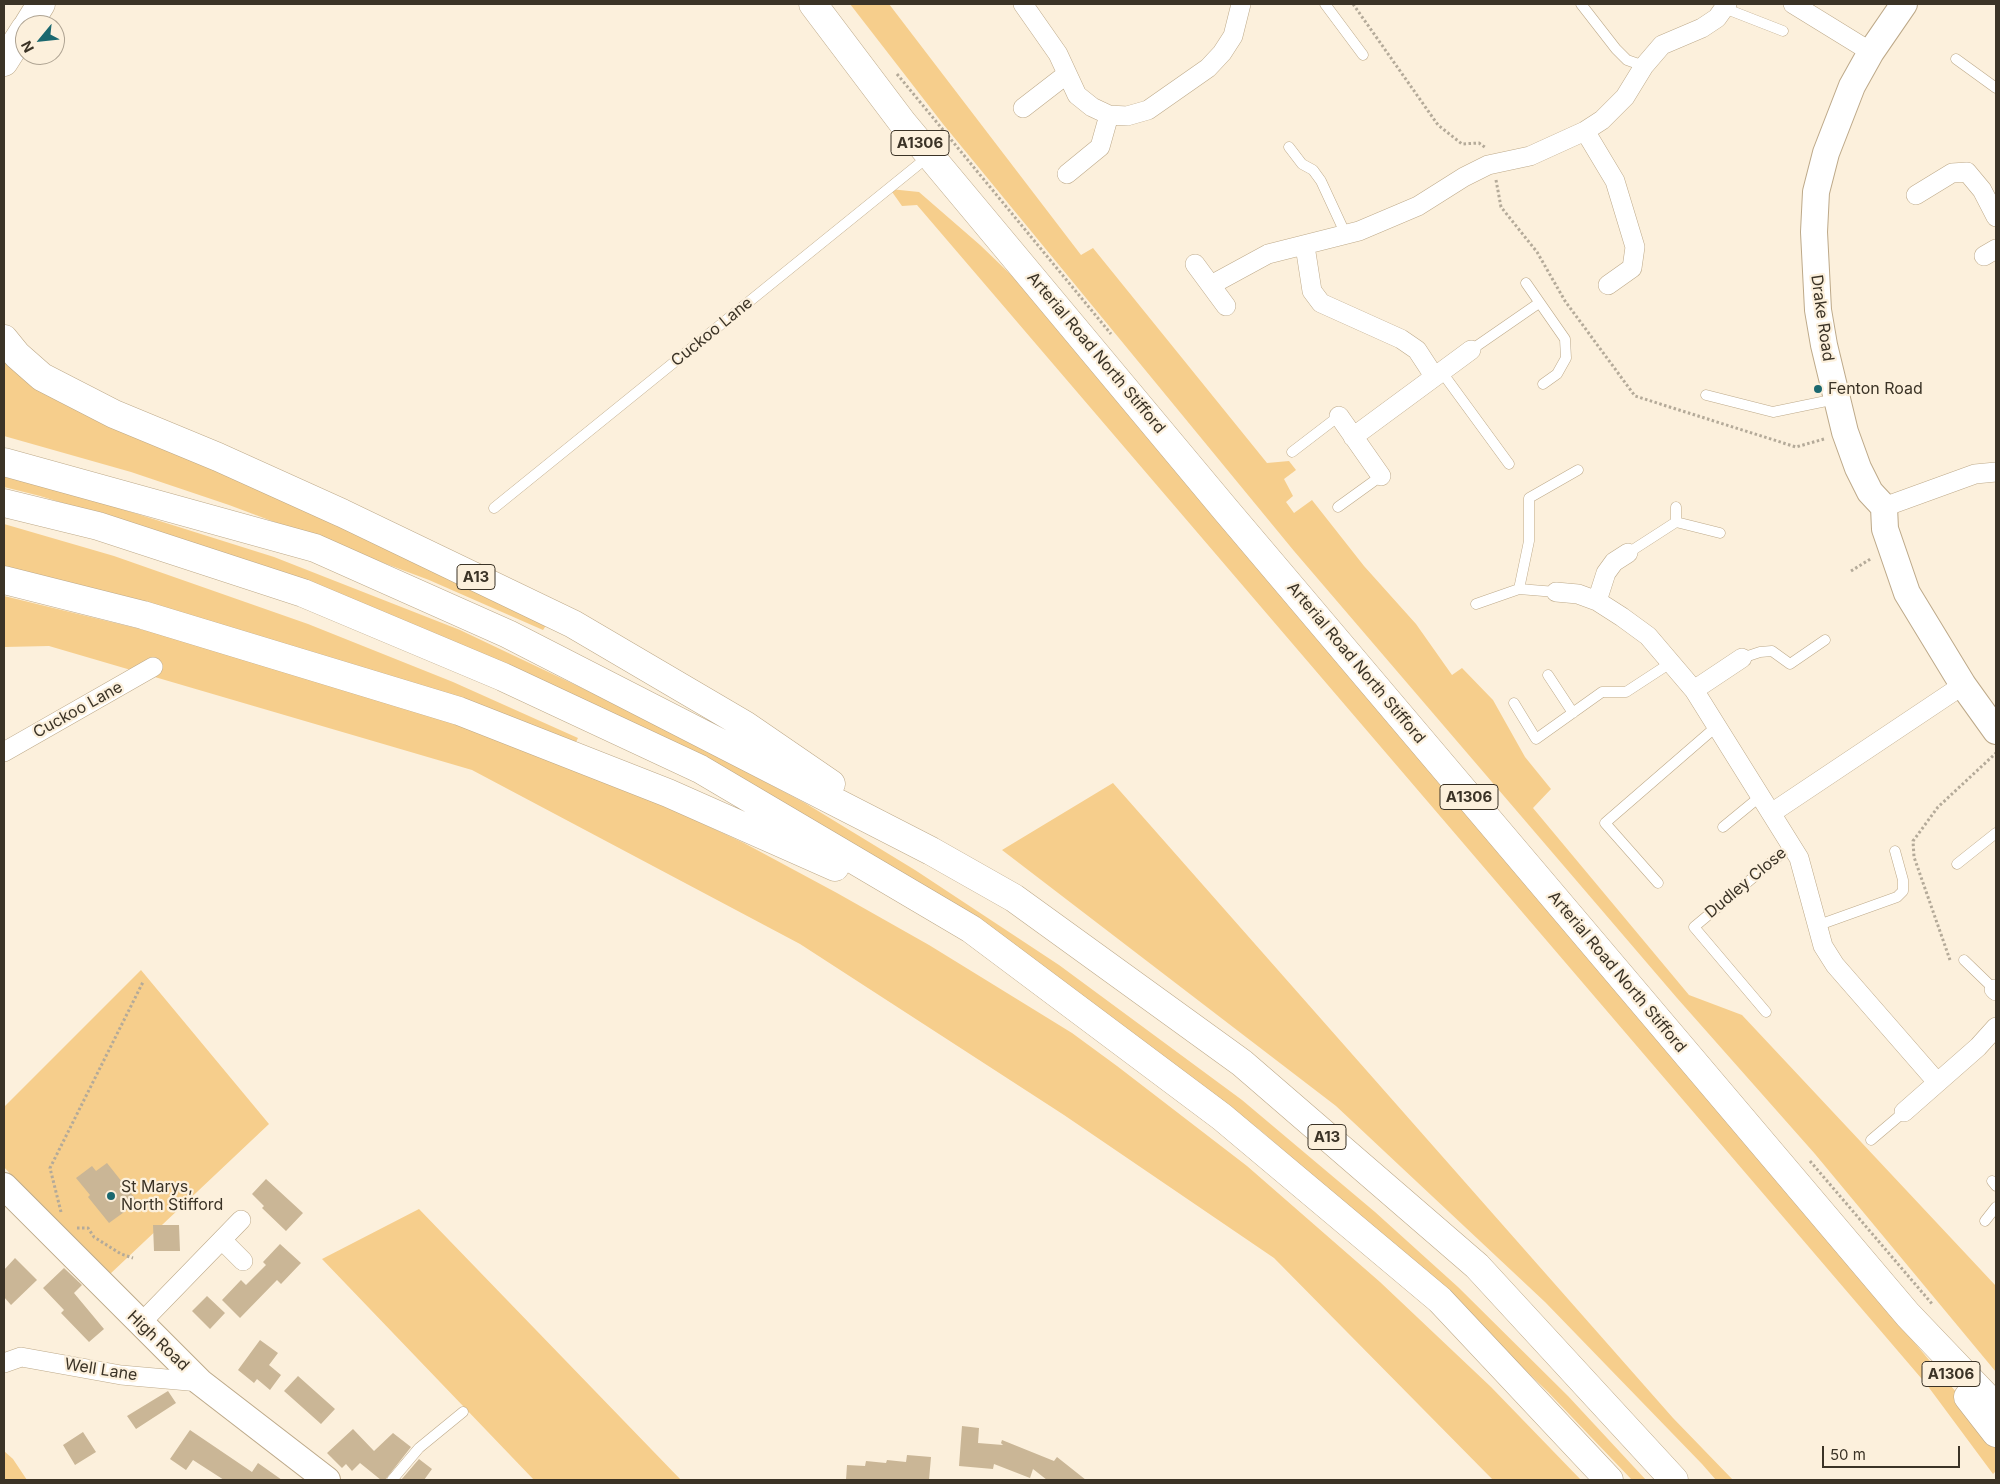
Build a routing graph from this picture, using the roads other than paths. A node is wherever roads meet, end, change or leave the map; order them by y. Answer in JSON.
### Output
{"nodes":[{"id":1,"x":41,"y":4,"type":"edge"},
{"id":2,"x":813,"y":4,"type":"edge"},
{"id":3,"x":1023,"y":4,"type":"edge"},
{"id":4,"x":1241,"y":4,"type":"edge"},
{"id":5,"x":1325,"y":4,"type":"edge"},
{"id":6,"x":1581,"y":4,"type":"edge"},
{"id":7,"x":1794,"y":4,"type":"edge"},
{"id":8,"x":1904,"y":4,"type":"edge"},
{"id":9,"x":1726,"y":6,"type":"edge"},
{"id":10,"x":34,"y":15,"type":"edge"},
{"id":11,"x":1783,"y":31,"type":"dead end"},
{"id":12,"x":15,"y":45,"type":"edge"},
{"id":13,"x":1871,"y":52,"type":"junction"},
{"id":14,"x":1363,"y":55,"type":"dead end"},
{"id":15,"x":1956,"y":59,"type":"dead end"},
{"id":16,"x":4,"y":62,"type":"edge"},
{"id":17,"x":1644,"y":66,"type":"junction"},
{"id":18,"x":1066,"y":74,"type":"junction"},
{"id":19,"x":1996,"y":88,"type":"edge"},
{"id":20,"x":1023,"y":108,"type":"dead end"},
{"id":21,"x":1108,"y":115,"type":"junction"},
{"id":22,"x":1584,"y":132,"type":"junction"},
{"id":23,"x":1289,"y":147,"type":"dead end"},
{"id":24,"x":930,"y":155,"type":"junction"},
{"id":25,"x":1067,"y":174,"type":"dead end"},
{"id":26,"x":1916,"y":195,"type":"dead end"},
{"id":27,"x":1996,"y":217,"type":"edge"},
{"id":28,"x":1346,"y":236,"type":"junction"},
{"id":29,"x":1305,"y":246,"type":"junction"},
{"id":30,"x":1195,"y":264,"type":"dead end"},
{"id":31,"x":1526,"y":283,"type":"dead end"},
{"id":32,"x":1211,"y":285,"type":"junction"},
{"id":33,"x":1608,"y":285,"type":"dead end"},
{"id":34,"x":1539,"y":303,"type":"junction"},
{"id":35,"x":1226,"y":306,"type":"dead end"},
{"id":36,"x":4,"y":339,"type":"edge"},
{"id":37,"x":1471,"y":350,"type":"joint"},
{"id":38,"x":1438,"y":373,"type":"junction"},
{"id":39,"x":1543,"y":384,"type":"dead end"},
{"id":40,"x":1706,"y":395,"type":"dead end"},
{"id":41,"x":1836,"y":399,"type":"junction"},
{"id":42,"x":1339,"y":416,"type":"joint"},
{"id":43,"x":1353,"y":436,"type":"junction"},
{"id":44,"x":1292,"y":452,"type":"dead end"},
{"id":45,"x":4,"y":462,"type":"edge"},
{"id":46,"x":1508,"y":464,"type":"dead end"},
{"id":47,"x":1578,"y":470,"type":"dead end"},
{"id":48,"x":1996,"y":472,"type":"edge"},
{"id":49,"x":1381,"y":476,"type":"joint"},
{"id":50,"x":4,"y":503,"type":"edge"},
{"id":51,"x":1676,"y":506,"type":"dead end"},
{"id":52,"x":1338,"y":507,"type":"dead end"},
{"id":53,"x":1884,"y":507,"type":"junction"},
{"id":54,"x":494,"y":508,"type":"dead end"},
{"id":55,"x":1676,"y":522,"type":"junction"},
{"id":56,"x":1720,"y":533,"type":"dead end"},
{"id":57,"x":1628,"y":553,"type":"joint"},
{"id":58,"x":4,"y":580,"type":"edge"},
{"id":59,"x":1519,"y":589,"type":"junction"},
{"id":60,"x":1556,"y":592,"type":"joint"},
{"id":61,"x":1597,"y":601,"type":"junction"},
{"id":62,"x":1476,"y":604,"type":"dead end"},
{"id":63,"x":1825,"y":640,"type":"dead end"},
{"id":64,"x":1742,"y":658,"type":"joint"},
{"id":65,"x":1672,"y":662,"type":"junction"},
{"id":66,"x":153,"y":667,"type":"dead end"},
{"id":67,"x":1548,"y":675,"type":"dead end"},
{"id":68,"x":1963,"y":686,"type":"junction"},
{"id":69,"x":1694,"y":690,"type":"junction"},
{"id":70,"x":1514,"y":702,"type":"dead end"},
{"id":71,"x":1573,"y":714,"type":"junction"},
{"id":72,"x":1717,"y":726,"type":"junction"},
{"id":73,"x":1996,"y":732,"type":"edge"},
{"id":74,"x":4,"y":752,"type":"edge"},
{"id":75,"x":1762,"y":795,"type":"junction"},
{"id":76,"x":1773,"y":812,"type":"junction"},
{"id":77,"x":1723,"y":827,"type":"dead end"},
{"id":78,"x":1996,"y":833,"type":"edge"},
{"id":79,"x":1792,"y":845,"type":"junction"},
{"id":80,"x":931,"y":851,"type":"junction"},
{"id":81,"x":1894,"y":851,"type":"dead end"},
{"id":82,"x":1958,"y":864,"type":"dead end"},
{"id":83,"x":1658,"y":883,"type":"dead end"},
{"id":84,"x":1816,"y":926,"type":"junction"},
{"id":85,"x":971,"y":929,"type":"junction"},
{"id":86,"x":1964,"y":960,"type":"dead end"},
{"id":87,"x":1995,"y":991,"type":"edge"},
{"id":88,"x":1766,"y":1012,"type":"dead end"},
{"id":89,"x":1996,"y":1027,"type":"edge"},
{"id":90,"x":1937,"y":1082,"type":"junction"},
{"id":91,"x":1904,"y":1112,"type":"joint"},
{"id":92,"x":1871,"y":1140,"type":"dead end"},
{"id":93,"x":4,"y":1186,"type":"edge"},
{"id":94,"x":1996,"y":1207,"type":"edge"},
{"id":95,"x":241,"y":1220,"type":"dead end"},
{"id":96,"x":1984,"y":1221,"type":"dead end"},
{"id":97,"x":222,"y":1240,"type":"junction"},
{"id":98,"x":243,"y":1261,"type":"dead end"},
{"id":99,"x":1908,"y":1315,"type":"junction"},
{"id":100,"x":140,"y":1324,"type":"junction"},
{"id":101,"x":4,"y":1363,"type":"edge"},
{"id":102,"x":200,"y":1382,"type":"junction"},
{"id":103,"x":1996,"y":1407,"type":"edge"},
{"id":104,"x":463,"y":1412,"type":"dead end"},
{"id":105,"x":1996,"y":1433,"type":"edge"},
{"id":106,"x":327,"y":1480,"type":"edge"},
{"id":107,"x":392,"y":1480,"type":"edge"},
{"id":108,"x":1609,"y":1480,"type":"edge"},
{"id":109,"x":1674,"y":1480,"type":"edge"}],
"edges":[{"from":1,"to":10,"type":"main road"},
{"from":2,"to":24,"type":"main road","name":"Arterial Road North Stifford","number":"A1306"},
{"from":3,"to":18,"type":"street"},
{"from":4,"to":21,"type":"street"},
{"from":5,"to":14,"type":"lane"},
{"from":6,"to":17,"type":"lane"},
{"from":7,"to":13,"type":"street"},
{"from":8,"to":13,"type":"street","name":"Drake Road"},
{"from":9,"to":11,"type":"lane"},
{"from":9,"to":17,"type":"street"},
{"from":12,"to":16,"type":"main road"},
{"from":13,"to":41,"type":"street","name":"Drake Road"},
{"from":15,"to":19,"type":"lane"},
{"from":17,"to":22,"type":"street"},
{"from":18,"to":20,"type":"street"},
{"from":18,"to":21,"type":"street"},
{"from":21,"to":25,"type":"street"},
{"from":22,"to":28,"type":"street"},
{"from":22,"to":33,"type":"street"},
{"from":23,"to":28,"type":"lane"},
{"from":24,"to":54,"type":"lane","name":"Cuckoo Lane"},
{"from":24,"to":99,"type":"main road","name":"Arterial Road North Stifford","number":"A1306"},
{"from":26,"to":27,"type":"street"},
{"from":28,"to":29,"type":"street"},
{"from":29,"to":32,"type":"street"},
{"from":29,"to":38,"type":"street"},
{"from":30,"to":32,"type":"street"},
{"from":31,"to":34,"type":"lane"},
{"from":32,"to":35,"type":"street"},
{"from":34,"to":37,"type":"lane"},
{"from":34,"to":39,"type":"lane"},
{"from":36,"to":80,"type":"main road","number":"A13"},
{"from":37,"to":38,"type":"street"},
{"from":38,"to":43,"type":"street"},
{"from":38,"to":46,"type":"lane"},
{"from":40,"to":41,"type":"lane"},
{"from":41,"to":53,"type":"street","name":"Drake Road"},
{"from":42,"to":43,"type":"street"},
{"from":42,"to":44,"type":"lane"},
{"from":43,"to":49,"type":"street"},
{"from":45,"to":80,"type":"main road","number":"A13"},
{"from":47,"to":59,"type":"lane"},
{"from":48,"to":53,"type":"street"},
{"from":49,"to":52,"type":"lane"},
{"from":50,"to":85,"type":"main road"},
{"from":51,"to":55,"type":"lane"},
{"from":53,"to":68,"type":"street"},
{"from":55,"to":56,"type":"lane"},
{"from":55,"to":57,"type":"lane"},
{"from":57,"to":61,"type":"street"},
{"from":58,"to":85,"type":"main road"},
{"from":59,"to":60,"type":"lane","name":"Dudley Close"},
{"from":59,"to":62,"type":"lane","name":"Dudley Close"},
{"from":60,"to":61,"type":"street","name":"Dudley Close"},
{"from":61,"to":65,"type":"street","name":"Dudley Close"},
{"from":63,"to":64,"type":"lane"},
{"from":64,"to":69,"type":"street"},
{"from":65,"to":69,"type":"street","name":"Dudley Close"},
{"from":65,"to":71,"type":"lane"},
{"from":66,"to":74,"type":"street","name":"Cuckoo Lane"},
{"from":67,"to":71,"type":"lane"},
{"from":68,"to":73,"type":"street"},
{"from":68,"to":76,"type":"street"},
{"from":69,"to":72,"type":"street","name":"Dudley Close"},
{"from":70,"to":71,"type":"lane"},
{"from":72,"to":75,"type":"street","name":"Dudley Close"},
{"from":72,"to":83,"type":"lane"},
{"from":75,"to":76,"type":"street","name":"Dudley Close"},
{"from":75,"to":77,"type":"lane"},
{"from":76,"to":79,"type":"street","name":"Dudley Close"},
{"from":78,"to":82,"type":"lane"},
{"from":79,"to":84,"type":"street","name":"Dudley Close"},
{"from":79,"to":88,"type":"lane","name":"Dudley Close"},
{"from":80,"to":109,"type":"main road","number":"A13"},
{"from":81,"to":84,"type":"lane"},
{"from":84,"to":90,"type":"street","name":"Dudley Close"},
{"from":85,"to":108,"type":"main road"},
{"from":86,"to":87,"type":"lane"},
{"from":89,"to":90,"type":"street"},
{"from":90,"to":91,"type":"street"},
{"from":91,"to":92,"type":"lane"},
{"from":93,"to":100,"type":"street","name":"High Road"},
{"from":94,"to":96,"type":"lane"},
{"from":95,"to":97,"type":"street"},
{"from":97,"to":98,"type":"street"},
{"from":97,"to":100,"type":"street"},
{"from":99,"to":103,"type":"main road","name":"Arterial Road North Stifford","number":"A1306"},
{"from":99,"to":105,"type":"main road","name":"Arterial Road North Stifford","number":"A1306"},
{"from":100,"to":102,"type":"street","name":"High Road"},
{"from":101,"to":102,"type":"street","name":"Well Lane"},
{"from":102,"to":106,"type":"street","name":"High Road"},
{"from":104,"to":107,"type":"lane"}]}
